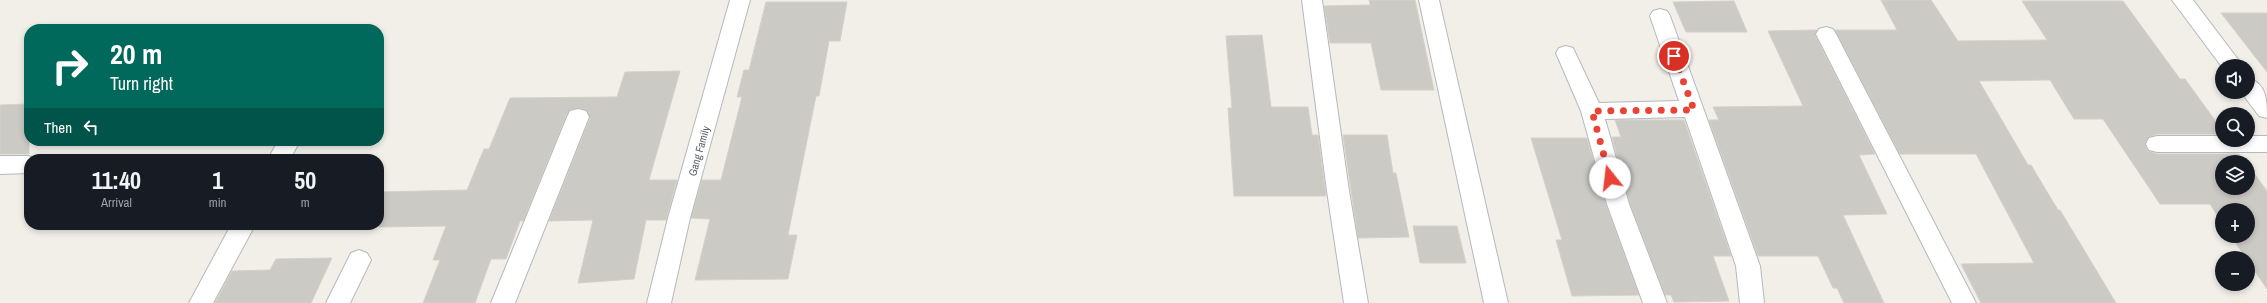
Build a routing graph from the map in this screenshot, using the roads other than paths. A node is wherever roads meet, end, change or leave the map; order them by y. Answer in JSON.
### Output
{"nodes":[{"id":1,"x":740,"y":0,"type":"edge"},
{"id":2,"x":1312,"y":0,"type":"edge"},
{"id":3,"x":1429,"y":0,"type":"edge"},
{"id":4,"x":2182,"y":0,"type":"edge"},
{"id":5,"x":1660,"y":16,"type":"dead end"},
{"id":6,"x":1826,"y":34,"type":"dead end"},
{"id":7,"x":1566,"y":53,"type":"dead end"},
{"id":8,"x":2228,"y":59,"type":"edge"},
{"id":9,"x":2255,"y":95,"type":"edge"},
{"id":10,"x":1694,"y":110,"type":"junction"},
{"id":11,"x":2267,"y":110,"type":"edge"},
{"id":12,"x":1592,"y":111,"type":"junction"},
{"id":13,"x":578,"y":117,"type":"dead end"},
{"id":14,"x":2157,"y":144,"type":"dead end"},
{"id":15,"x":2267,"y":144,"type":"edge"},
{"id":16,"x":0,"y":165,"type":"edge"},
{"id":17,"x":24,"y":165,"type":"edge"},
{"id":18,"x":240,"y":230,"type":"edge"},
{"id":19,"x":359,"y":260,"type":"dead end"},
{"id":20,"x":201,"y":303,"type":"edge"},
{"id":21,"x":338,"y":303,"type":"edge"},
{"id":22,"x":504,"y":303,"type":"edge"},
{"id":23,"x":659,"y":303,"type":"edge"},
{"id":24,"x":1356,"y":303,"type":"edge"},
{"id":25,"x":1496,"y":303,"type":"edge"},
{"id":26,"x":1655,"y":303,"type":"edge"},
{"id":27,"x":1752,"y":303,"type":"edge"},
{"id":28,"x":1964,"y":303,"type":"edge"}],
"edges":[{"from":1,"to":23,"type":"street","name":"Gang Family"},
{"from":2,"to":24,"type":"street"},
{"from":3,"to":25,"type":"street"},
{"from":4,"to":8,"type":"street"},
{"from":5,"to":10,"type":"street"},
{"from":6,"to":28,"type":"street"},
{"from":7,"to":12,"type":"street"},
{"from":9,"to":11,"type":"street"},
{"from":10,"to":12,"type":"street"},
{"from":10,"to":27,"type":"street"},
{"from":12,"to":26,"type":"street"},
{"from":13,"to":22,"type":"street"},
{"from":14,"to":15,"type":"street"},
{"from":16,"to":17,"type":"street"},
{"from":18,"to":20,"type":"street"},
{"from":19,"to":21,"type":"street"}]}
